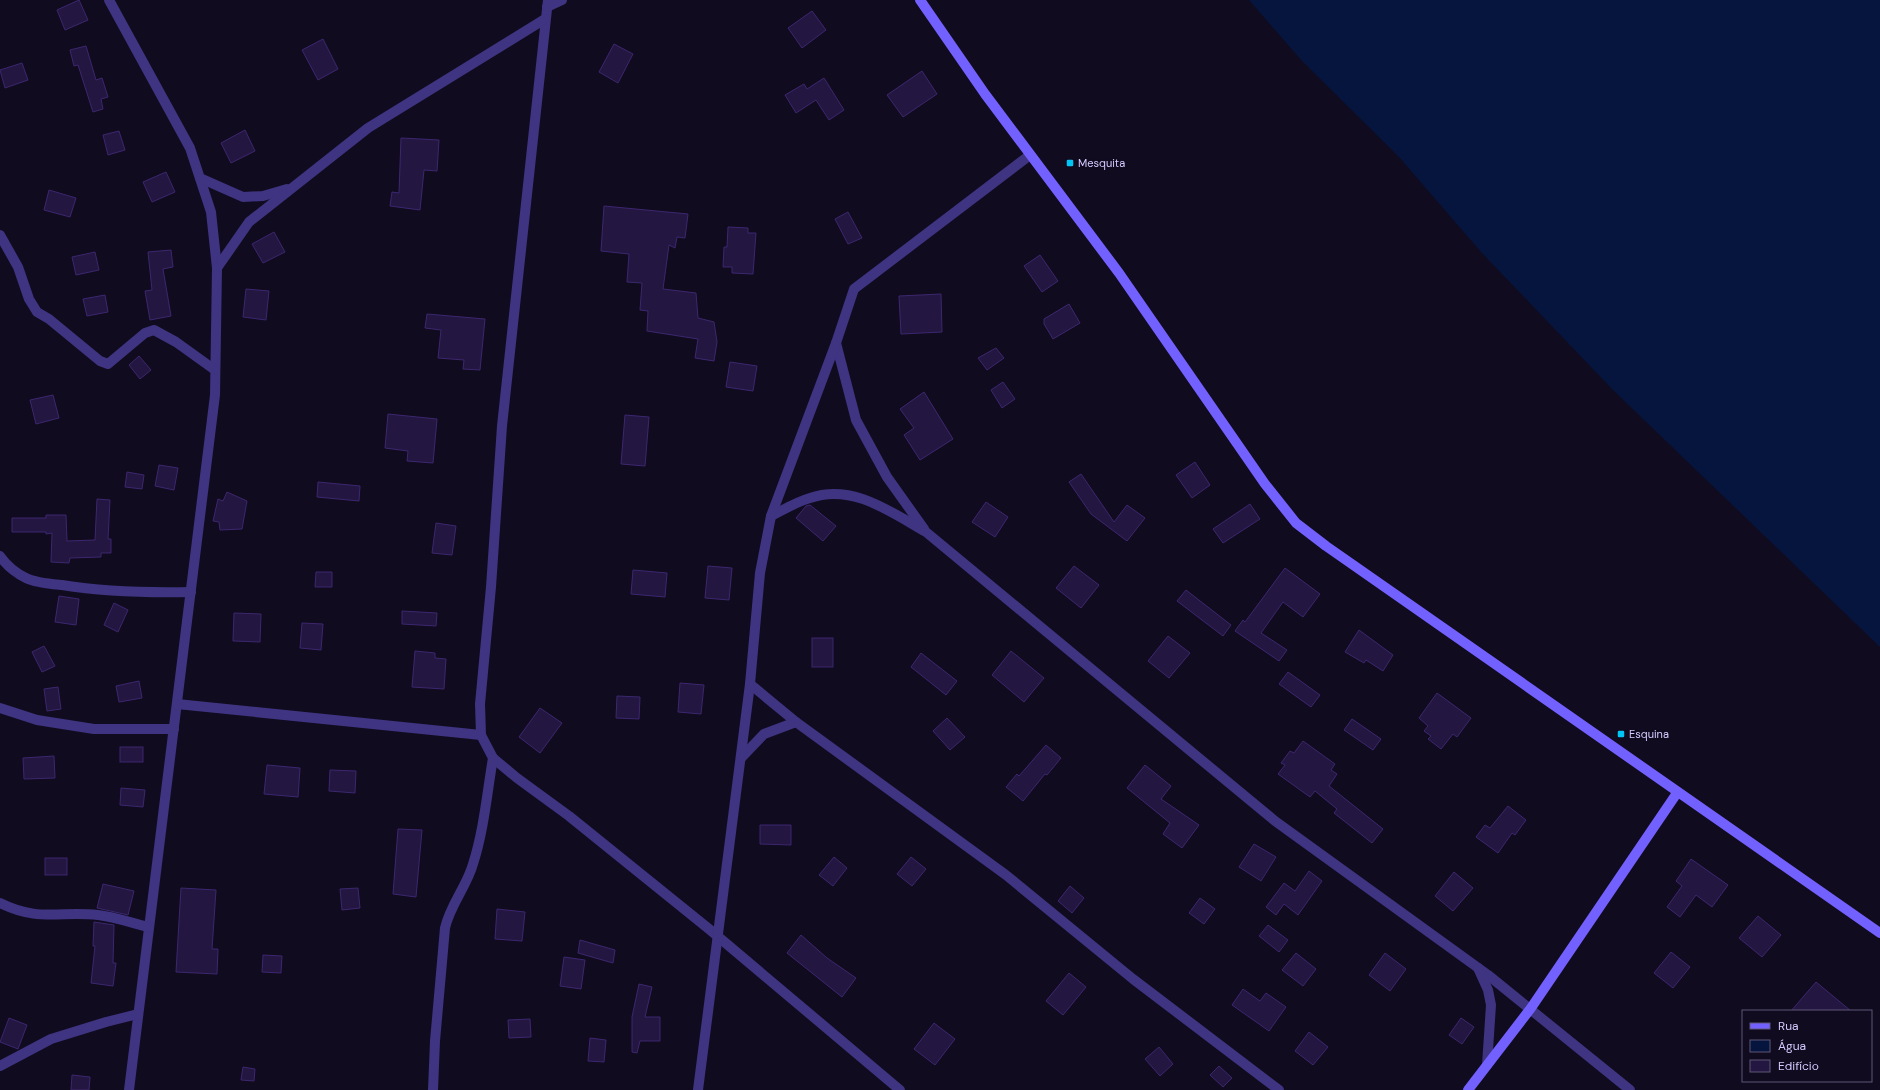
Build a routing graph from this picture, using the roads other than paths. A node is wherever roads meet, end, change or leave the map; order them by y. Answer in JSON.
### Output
{"nodes":[{"id":1,"x":109,"y":0,"type":"edge"},
{"id":2,"x":562,"y":0,"type":"edge"},
{"id":3,"x":920,"y":0,"type":"edge"},
{"id":4,"x":548,"y":4,"type":"edge"},
{"id":5,"x":545,"y":19,"type":"junction"},
{"id":6,"x":1030,"y":155,"type":"junction"},
{"id":7,"x":200,"y":178,"type":"junction"},
{"id":8,"x":292,"y":188,"type":"junction"},
{"id":9,"x":0,"y":235,"type":"edge"},
{"id":10,"x":216,"y":268,"type":"junction"},
{"id":11,"x":836,"y":343,"type":"junction"},
{"id":12,"x":215,"y":370,"type":"junction"},
{"id":13,"x":771,"y":516,"type":"junction"},
{"id":14,"x":926,"y":532,"type":"junction"},
{"id":15,"x":0,"y":556,"type":"edge"},
{"id":16,"x":191,"y":592,"type":"junction"},
{"id":17,"x":750,"y":684,"type":"junction"},
{"id":18,"x":177,"y":704,"type":"junction"},
{"id":19,"x":0,"y":708,"type":"edge"},
{"id":20,"x":796,"y":722,"type":"junction"},
{"id":21,"x":174,"y":730,"type":"junction"},
{"id":22,"x":481,"y":735,"type":"junction"},
{"id":23,"x":493,"y":758,"type":"junction"},
{"id":24,"x":741,"y":758,"type":"junction"},
{"id":25,"x":1677,"y":793,"type":"junction"},
{"id":26,"x":0,"y":903,"type":"edge"},
{"id":27,"x":149,"y":927,"type":"junction"},
{"id":28,"x":1880,"y":933,"type":"edge"},
{"id":29,"x":719,"y":937,"type":"junction"},
{"id":30,"x":1478,"y":968,"type":"junction"},
{"id":31,"x":1531,"y":1008,"type":"junction"},
{"id":32,"x":138,"y":1014,"type":"junction"},
{"id":33,"x":1487,"y":1065,"type":"junction"},
{"id":34,"x":0,"y":1066,"type":"edge"},
{"id":35,"x":129,"y":1090,"type":"edge"},
{"id":36,"x":433,"y":1090,"type":"edge"},
{"id":37,"x":698,"y":1090,"type":"edge"},
{"id":38,"x":900,"y":1090,"type":"edge"},
{"id":39,"x":1279,"y":1090,"type":"edge"},
{"id":40,"x":1468,"y":1090,"type":"edge"},
{"id":41,"x":1630,"y":1090,"type":"edge"}],
"edges":[{"from":1,"to":7,"type":"street"},
{"from":2,"to":4,"type":"street"},
{"from":3,"to":6,"type":"street"},
{"from":4,"to":5,"type":"street"},
{"from":5,"to":8,"type":"street"},
{"from":5,"to":22,"type":"street"},
{"from":6,"to":11,"type":"street"},
{"from":6,"to":25,"type":"street"},
{"from":7,"to":8,"type":"street"},
{"from":7,"to":10,"type":"street"},
{"from":8,"to":10,"type":"street"},
{"from":9,"to":12,"type":"street"},
{"from":10,"to":12,"type":"street"},
{"from":11,"to":13,"type":"street"},
{"from":11,"to":14,"type":"street"},
{"from":12,"to":16,"type":"street"},
{"from":13,"to":14,"type":"street"},
{"from":13,"to":17,"type":"street"},
{"from":14,"to":30,"type":"street"},
{"from":15,"to":16,"type":"street"},
{"from":16,"to":18,"type":"street"},
{"from":17,"to":20,"type":"street"},
{"from":17,"to":24,"type":"street"},
{"from":18,"to":21,"type":"street"},
{"from":18,"to":22,"type":"street"},
{"from":19,"to":21,"type":"street"},
{"from":20,"to":24,"type":"street"},
{"from":20,"to":39,"type":"street"},
{"from":21,"to":27,"type":"street"},
{"from":22,"to":23,"type":"street"},
{"from":23,"to":29,"type":"street"},
{"from":23,"to":36,"type":"street"},
{"from":24,"to":29,"type":"street"},
{"from":25,"to":28,"type":"street"},
{"from":25,"to":31,"type":"street"},
{"from":26,"to":27,"type":"street"},
{"from":27,"to":32,"type":"street"},
{"from":29,"to":37,"type":"street"},
{"from":29,"to":38,"type":"street"},
{"from":30,"to":31,"type":"street"},
{"from":30,"to":33,"type":"street"},
{"from":31,"to":33,"type":"street"},
{"from":31,"to":41,"type":"street"},
{"from":32,"to":34,"type":"street"},
{"from":32,"to":35,"type":"street"},
{"from":33,"to":40,"type":"street"}]}
